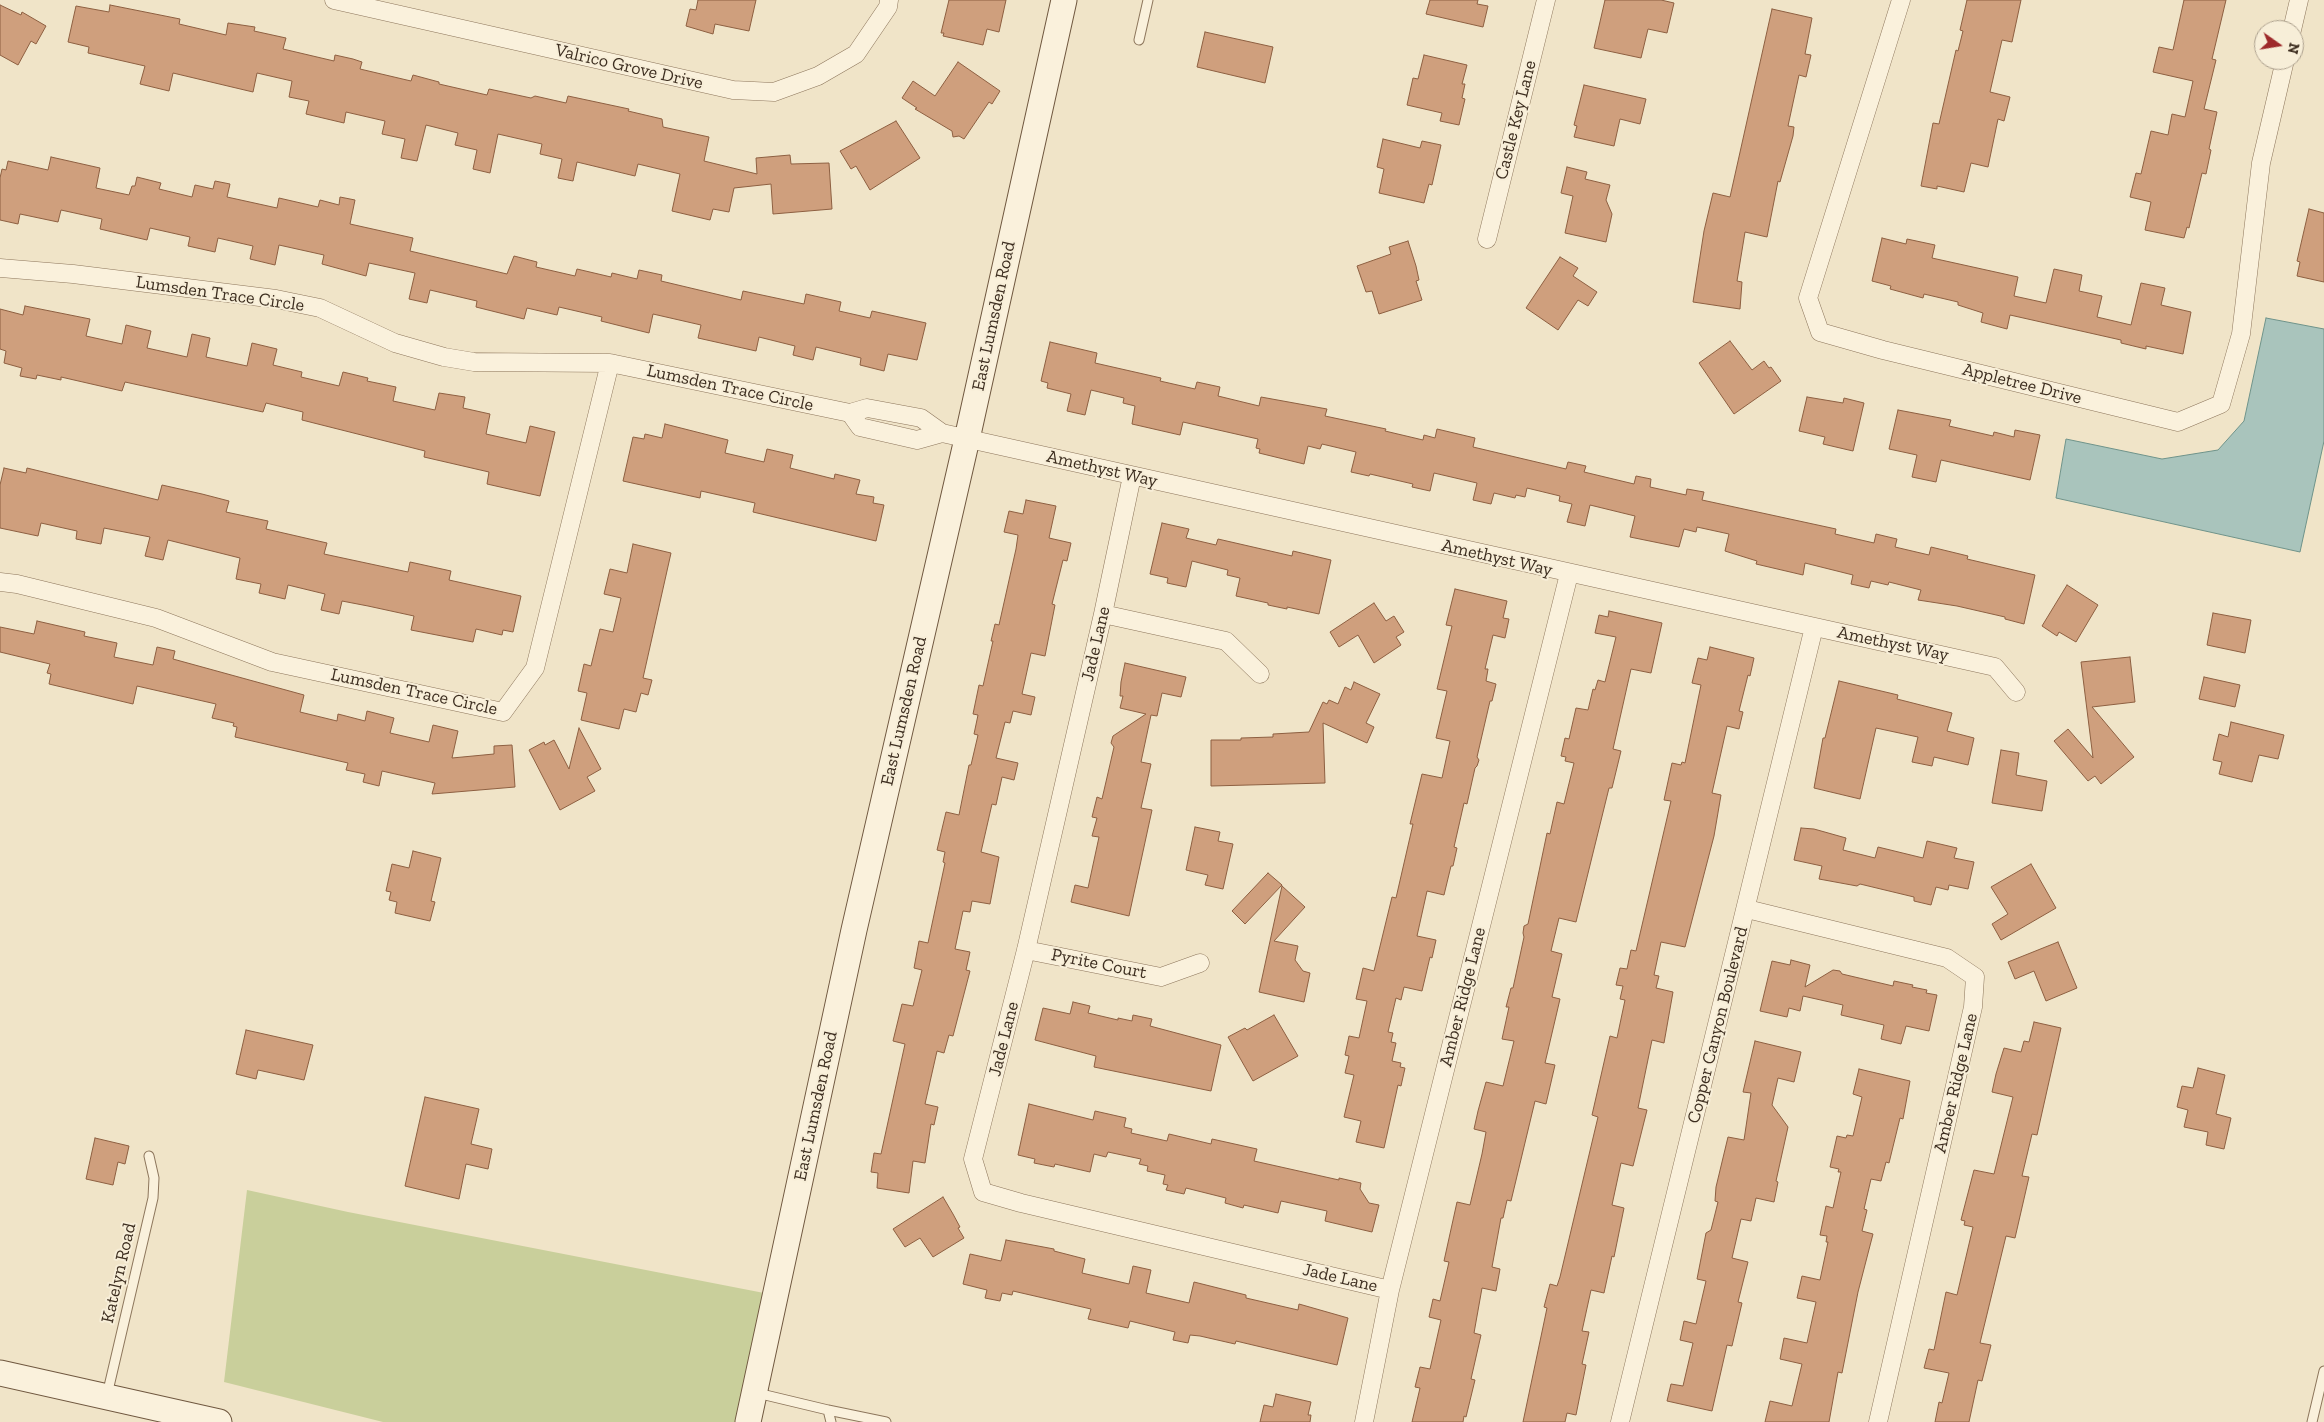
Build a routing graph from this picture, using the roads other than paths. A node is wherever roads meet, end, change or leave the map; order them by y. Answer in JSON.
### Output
{"nodes":[{"id":1,"x":334,"y":0,"type":"edge"},
{"id":2,"x":889,"y":0,"type":"edge"},
{"id":3,"x":1064,"y":0,"type":"edge"},
{"id":4,"x":1148,"y":0,"type":"edge"},
{"id":5,"x":1546,"y":0,"type":"edge"},
{"id":6,"x":1901,"y":0,"type":"edge"},
{"id":7,"x":2298,"y":0,"type":"edge"},
{"id":8,"x":2294,"y":20,"type":"edge"},
{"id":9,"x":1139,"y":40,"type":"dead end"},
{"id":10,"x":2283,"y":70,"type":"edge"},
{"id":11,"x":1487,"y":239,"type":"dead end"},
{"id":12,"x":0,"y":268,"type":"edge"},
{"id":13,"x":610,"y":363,"type":"junction"},
{"id":14,"x":967,"y":439,"type":"junction"},
{"id":15,"x":1132,"y":476,"type":"junction"},
{"id":16,"x":1570,"y":574,"type":"junction"},
{"id":17,"x":0,"y":582,"type":"edge"},
{"id":18,"x":1103,"y":614,"type":"junction"},
{"id":19,"x":1814,"y":627,"type":"junction"},
{"id":20,"x":1260,"y":674,"type":"dead end"},
{"id":21,"x":2016,"y":692,"type":"dead end"},
{"id":22,"x":1747,"y":909,"type":"junction"},
{"id":23,"x":1026,"y":950,"type":"junction"},
{"id":24,"x":1200,"y":963,"type":"dead end"},
{"id":25,"x":149,"y":1156,"type":"dead end"},
{"id":26,"x":1390,"y":1290,"type":"junction"},
{"id":27,"x":2324,"y":1371,"type":"edge"},
{"id":28,"x":0,"y":1373,"type":"edge"},
{"id":29,"x":754,"y":1392,"type":"junction"},
{"id":30,"x":107,"y":1397,"type":"junction"},
{"id":31,"x":828,"y":1410,"type":"junction"},
{"id":32,"x":219,"y":1422,"type":"edge"},
{"id":33,"x":748,"y":1422,"type":"edge"},
{"id":34,"x":831,"y":1422,"type":"edge"},
{"id":35,"x":886,"y":1422,"type":"edge"},
{"id":36,"x":1364,"y":1422,"type":"edge"},
{"id":37,"x":1620,"y":1422,"type":"edge"},
{"id":38,"x":1878,"y":1422,"type":"edge"},
{"id":39,"x":2312,"y":1422,"type":"edge"}],
"edges":[{"from":1,"to":2,"type":"street","name":"Valrico Grove Drive"},
{"from":3,"to":14,"type":"street","name":"East Lumsden Road"},
{"from":4,"to":9,"type":"lane"},
{"from":5,"to":11,"type":"street","name":"Castle Key Lane"},
{"from":6,"to":10,"type":"street","name":"Appletree Drive"},
{"from":7,"to":8,"type":"street"},
{"from":12,"to":13,"type":"street","name":"Lumsden Trace Circle"},
{"from":13,"to":14,"type":"street","name":"Lumsden Trace Circle"},
{"from":13,"to":17,"type":"street","name":"Lumsden Trace Circle"},
{"from":14,"to":15,"type":"street","name":"Amethyst Way"},
{"from":14,"to":29,"type":"street","name":"East Lumsden Road"},
{"from":15,"to":16,"type":"street","name":"Amethyst Way"},
{"from":15,"to":18,"type":"street","name":"Jade Lane"},
{"from":16,"to":19,"type":"street","name":"Amethyst Way"},
{"from":16,"to":26,"type":"street","name":"Amber Ridge Lane"},
{"from":18,"to":20,"type":"street"},
{"from":18,"to":23,"type":"street","name":"Jade Lane"},
{"from":19,"to":21,"type":"street","name":"Amethyst Way"},
{"from":19,"to":22,"type":"street","name":"Copper Canyon Boulevard"},
{"from":22,"to":37,"type":"street","name":"Copper Canyon Boulevard"},
{"from":22,"to":38,"type":"street","name":"Amber Ridge Lane"},
{"from":23,"to":24,"type":"street","name":"Pyrite Court"},
{"from":23,"to":26,"type":"street","name":"Jade Lane"},
{"from":25,"to":30,"type":"lane","name":"Katelyn Road"},
{"from":26,"to":36,"type":"street","name":"Amber Ridge Lane"},
{"from":27,"to":39,"type":"lane"},
{"from":28,"to":30,"type":"street"},
{"from":29,"to":31,"type":"lane"},
{"from":29,"to":33,"type":"street","name":"East Lumsden Road"},
{"from":30,"to":32,"type":"street"},
{"from":31,"to":34,"type":"lane"},
{"from":31,"to":35,"type":"lane"}]}
